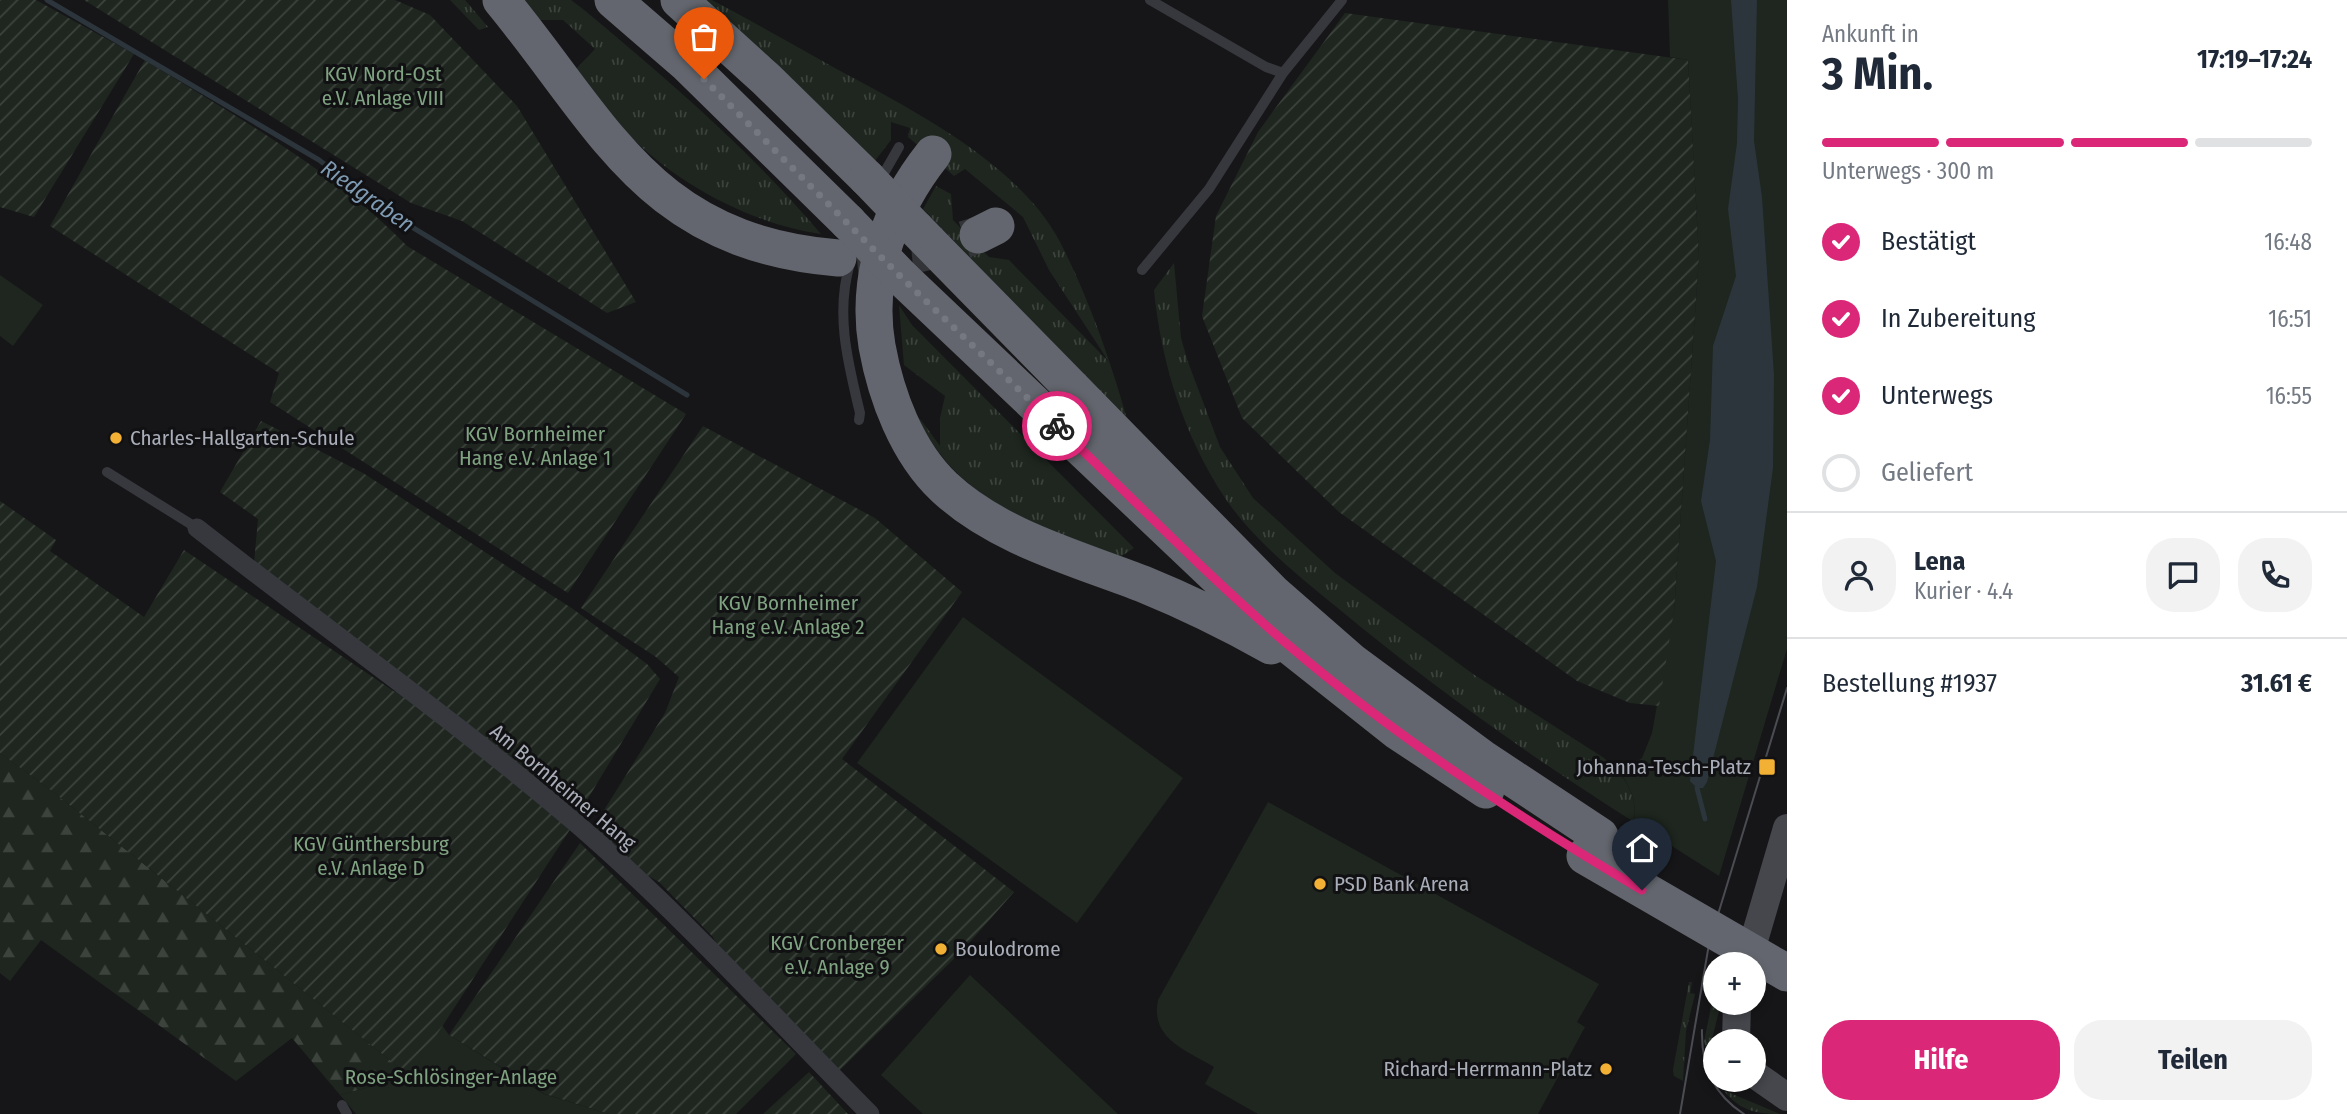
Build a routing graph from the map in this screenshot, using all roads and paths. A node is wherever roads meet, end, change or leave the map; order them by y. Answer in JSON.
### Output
{"nodes":[{"id":1,"x":500,"y":0,"type":"edge"},
{"id":2,"x":613,"y":0,"type":"edge"},
{"id":3,"x":679,"y":0,"type":"edge"},
{"id":4,"x":1150,"y":0,"type":"edge"},
{"id":5,"x":1342,"y":0,"type":"edge"},
{"id":6,"x":1283,"y":73,"type":"junction"},
{"id":7,"x":916,"y":150,"type":"joint"},
{"id":8,"x":861,"y":207,"type":"junction"},
{"id":9,"x":838,"y":258,"type":"tunnel mouth"},
{"id":10,"x":1142,"y":270,"type":"dead end"},
{"id":11,"x":859,"y":420,"type":"dead end"},
{"id":12,"x":107,"y":471,"type":"dead end"},
{"id":13,"x":197,"y":528,"type":"joint"},
{"id":14,"x":1334,"y":682,"type":"junction"},
{"id":15,"x":1787,"y":828,"type":"edge"},
{"id":16,"x":1592,"y":846,"type":"junction"},
{"id":17,"x":1772,"y":960,"type":"edge"},
{"id":18,"x":1766,"y":1082,"type":"edge"},
{"id":19,"x":1787,"y":1097,"type":"edge"},
{"id":20,"x":870,"y":1114,"type":"edge"}],
"edges":[{"from":1,"to":9,"type":"highway"},
{"from":2,"to":8,"type":"highway"},
{"from":3,"to":8,"type":"highway"},
{"from":4,"to":6,"type":"lane"},
{"from":5,"to":6,"type":"lane"},
{"from":6,"to":10,"type":"lane"},
{"from":7,"to":8,"type":"lane"},
{"from":7,"to":14,"type":"highway"},
{"from":8,"to":11,"type":"lane"},
{"from":8,"to":14,"type":"highway","bridge":true},
{"from":8,"to":16,"type":"highway","bridge":true},
{"from":12,"to":13,"type":"lane"},
{"from":13,"to":20,"type":"street","name":"Am Bornheimer Hang"},
{"from":14,"to":16,"type":"highway"},
{"from":15,"to":17,"type":"main road"},
{"from":16,"to":17,"type":"highway","bridge":true},
{"from":18,"to":19,"type":"main road"}]}
